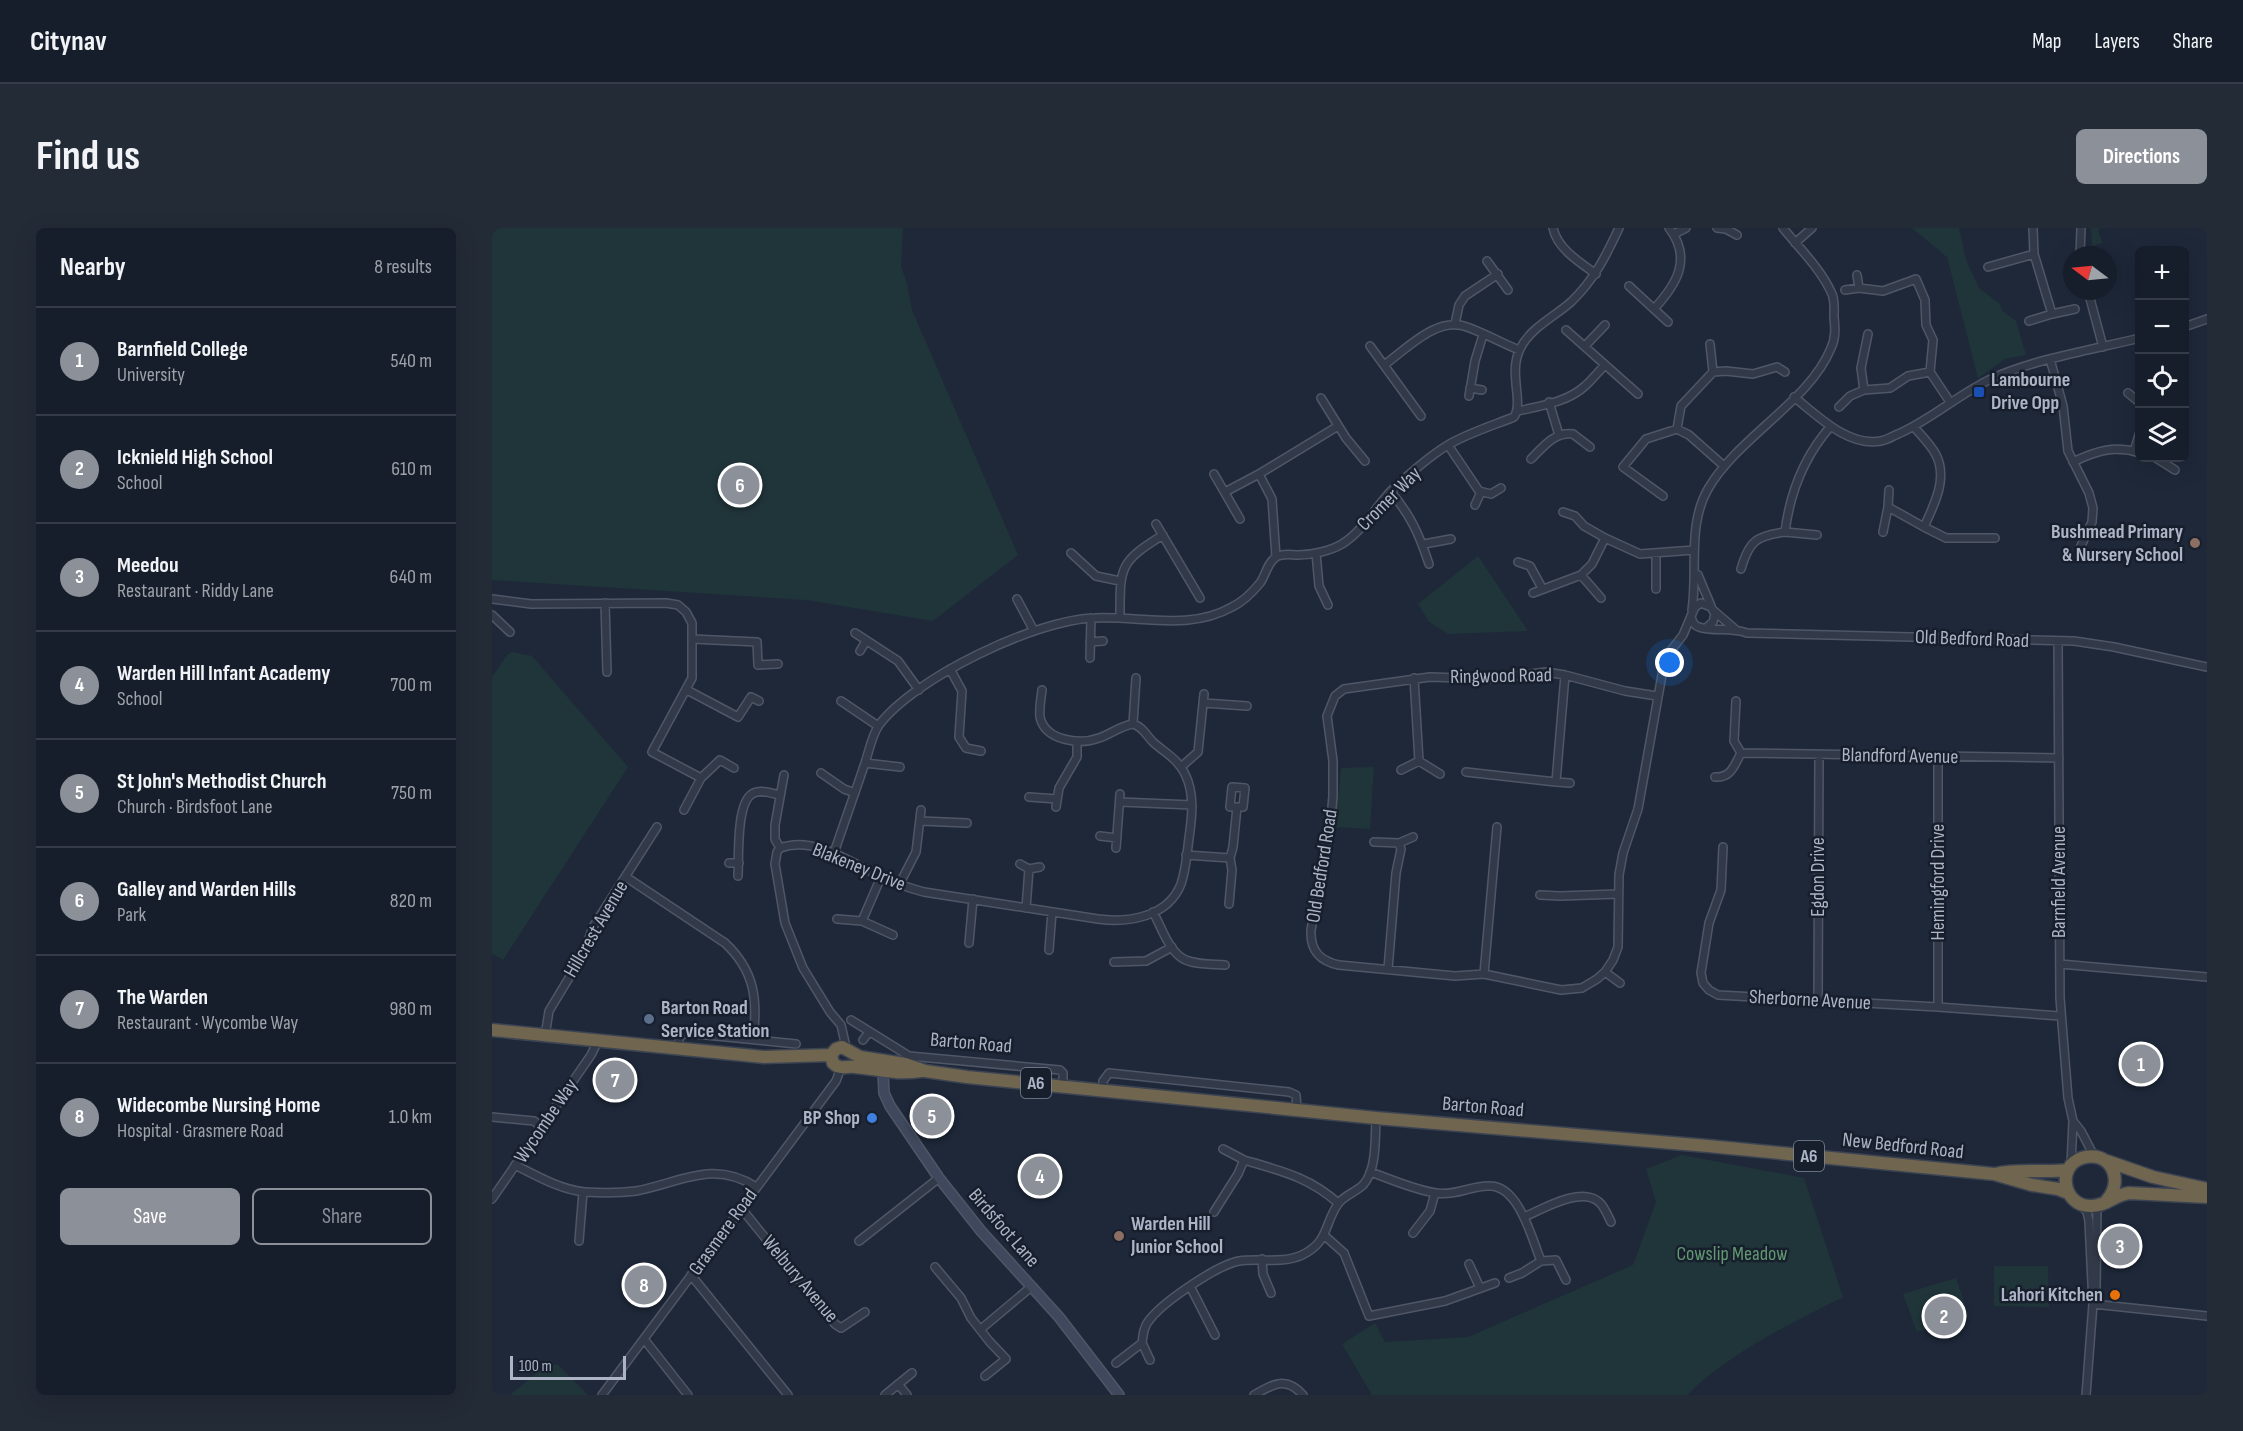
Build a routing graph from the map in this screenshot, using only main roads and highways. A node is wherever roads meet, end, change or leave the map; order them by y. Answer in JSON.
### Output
{"nodes":[{"id":1,"x":492,"y":1030,"type":"edge"},
{"id":2,"x":848,"y":1049,"type":"junction"},
{"id":3,"x":831,"y":1055,"type":"junction"},
{"id":4,"x":844,"y":1067,"type":"junction"},
{"id":5,"x":925,"y":1071,"type":"junction"},
{"id":6,"x":1665,"y":1143,"type":"joint"},
{"id":7,"x":2100,"y":1159,"type":"junction"},
{"id":8,"x":2069,"y":1168,"type":"junction"},
{"id":9,"x":1994,"y":1174,"type":"junction"},
{"id":10,"x":2207,"y":1189,"type":"edge"},
{"id":11,"x":2068,"y":1193,"type":"junction"},
{"id":12,"x":2207,"y":1197,"type":"edge"},
{"id":13,"x":2102,"y":1203,"type":"junction"}],
"edges":[{"from":1,"to":3,"type":"highway"},
{"from":2,"to":3,"type":"highway"},
{"from":2,"to":4,"type":"highway"},
{"from":2,"to":5,"type":"highway","name":"Barton Road","number":"A6"},
{"from":3,"to":4,"type":"highway"},
{"from":4,"to":5,"type":"highway","name":"Barton Road","number":"A6"},
{"from":5,"to":6,"type":"highway","name":"Barton Road","number":"A6"},
{"from":6,"to":9,"type":"highway","name":"New Bedford Road","number":"A6"},
{"from":7,"to":8,"type":"highway","number":"A6"},
{"from":7,"to":10,"type":"highway"},
{"from":7,"to":13,"type":"highway"},
{"from":8,"to":9,"type":"highway","name":"New Bedford Road","number":"A6"},
{"from":8,"to":11,"type":"highway"},
{"from":9,"to":11,"type":"highway","name":"New Bedford Road","number":"A6"},
{"from":11,"to":13,"type":"highway","number":"A6"},
{"from":12,"to":13,"type":"highway"}]}
